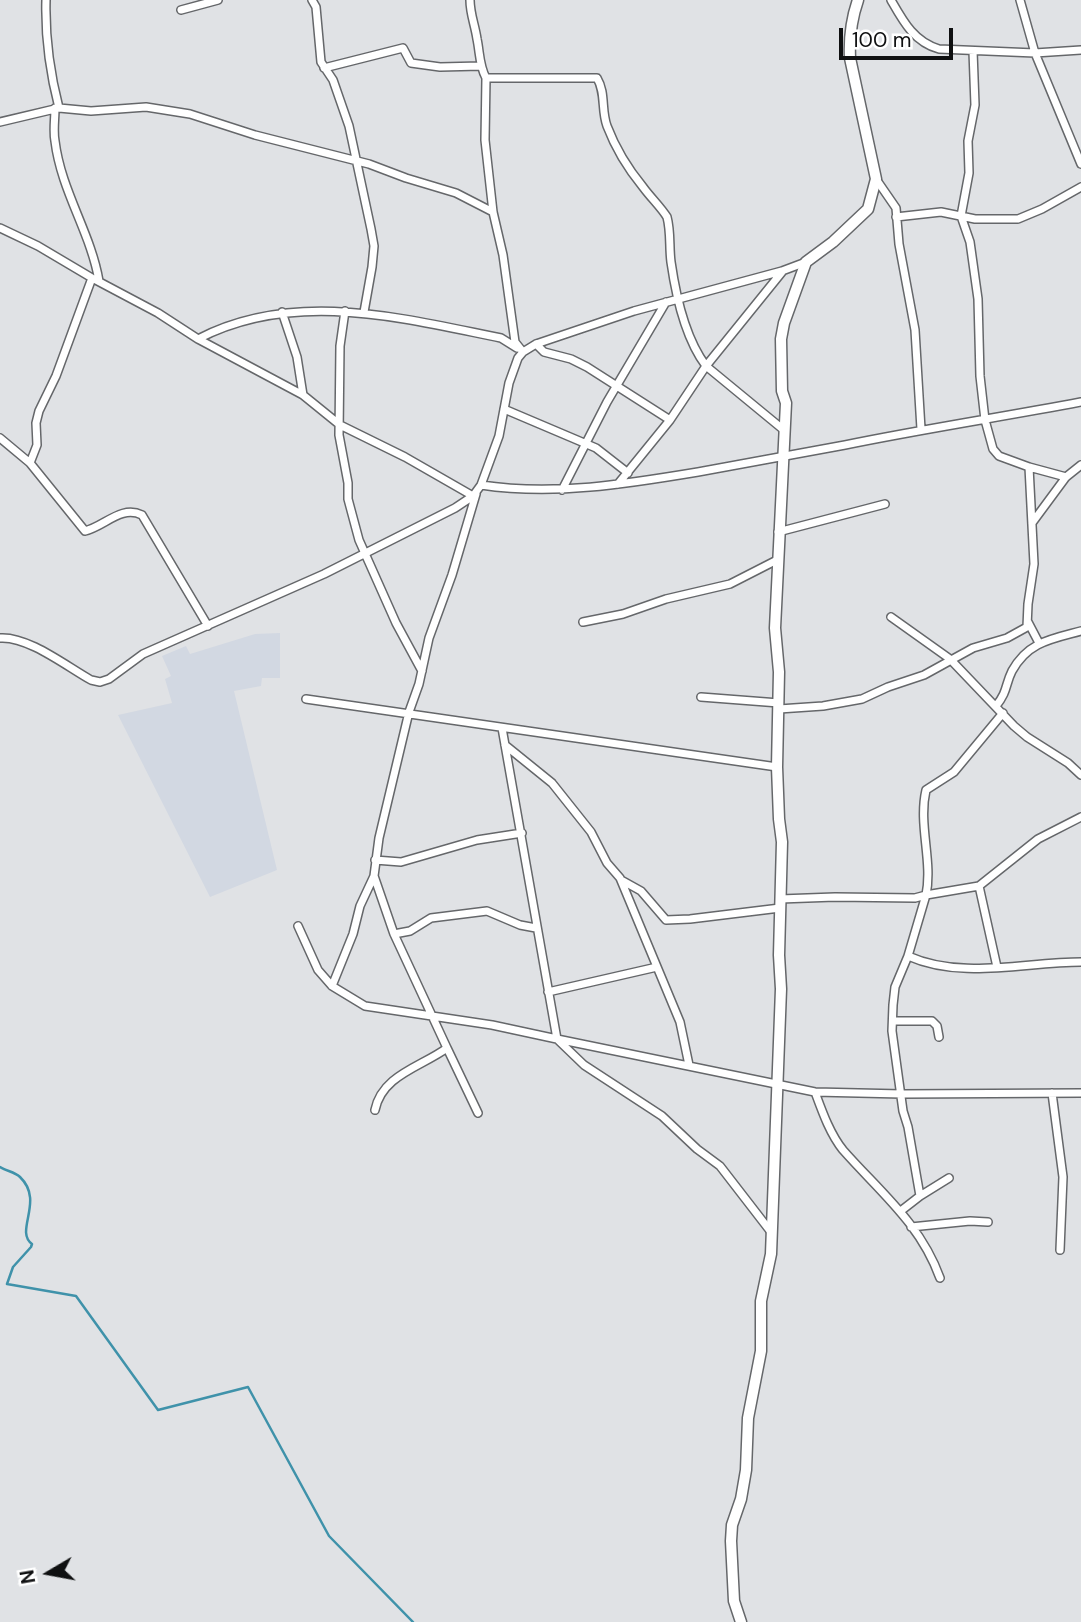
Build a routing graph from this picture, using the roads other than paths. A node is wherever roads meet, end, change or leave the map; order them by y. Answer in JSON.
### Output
{"nodes":[{"id":1,"x":46,"y":0,"type":"edge"},
{"id":2,"x":218,"y":0,"type":"edge"},
{"id":3,"x":312,"y":0,"type":"edge"},
{"id":4,"x":470,"y":0,"type":"edge"},
{"id":5,"x":858,"y":0,"type":"edge"},
{"id":6,"x":891,"y":0,"type":"edge"},
{"id":7,"x":1020,"y":0,"type":"edge"},
{"id":8,"x":181,"y":10,"type":"dead end"},
{"id":9,"x":1081,"y":50,"type":"edge"},
{"id":10,"x":972,"y":51,"type":"junction"},
{"id":11,"x":1035,"y":52,"type":"junction"},
{"id":12,"x":481,"y":66,"type":"junction"},
{"id":13,"x":324,"y":68,"type":"junction"},
{"id":14,"x":486,"y":78,"type":"junction"},
{"id":15,"x":57,"y":108,"type":"junction"},
{"id":16,"x":0,"y":122,"type":"edge"},
{"id":17,"x":356,"y":160,"type":"junction"},
{"id":18,"x":1081,"y":164,"type":"edge"},
{"id":19,"x":876,"y":179,"type":"junction"},
{"id":20,"x":1081,"y":187,"type":"edge"},
{"id":21,"x":493,"y":212,"type":"junction"},
{"id":22,"x":961,"y":216,"type":"junction"},
{"id":23,"x":896,"y":217,"type":"junction"},
{"id":24,"x":0,"y":228,"type":"edge"},
{"id":25,"x":806,"y":261,"type":"junction"},
{"id":26,"x":782,"y":271,"type":"junction"},
{"id":27,"x":96,"y":280,"type":"junction"},
{"id":28,"x":679,"y":299,"type":"junction"},
{"id":29,"x":666,"y":302,"type":"junction"},
{"id":30,"x":282,"y":312,"type":"junction"},
{"id":31,"x":345,"y":312,"type":"junction"},
{"id":32,"x":365,"y":312,"type":"junction"},
{"id":33,"x":198,"y":338,"type":"junction"},
{"id":34,"x":536,"y":344,"type":"junction"},
{"id":35,"x":523,"y":352,"type":"junction"},
{"id":36,"x":706,"y":366,"type":"junction"},
{"id":37,"x":617,"y":387,"type":"junction"},
{"id":38,"x":303,"y":395,"type":"junction"},
{"id":39,"x":1081,"y":402,"type":"edge"},
{"id":40,"x":505,"y":409,"type":"junction"},
{"id":41,"x":670,"y":420,"type":"junction"},
{"id":42,"x":985,"y":420,"type":"junction"},
{"id":43,"x":340,"y":425,"type":"junction"},
{"id":44,"x":921,"y":429,"type":"junction"},
{"id":45,"x":785,"y":431,"type":"junction"},
{"id":46,"x":0,"y":438,"type":"edge"},
{"id":47,"x":585,"y":443,"type":"junction"},
{"id":48,"x":0,"y":449,"type":"edge"},
{"id":49,"x":13,"y":450,"type":"junction"},
{"id":50,"x":782,"y":457,"type":"junction"},
{"id":51,"x":30,"y":463,"type":"junction"},
{"id":52,"x":1081,"y":465,"type":"edge"},
{"id":53,"x":1030,"y":467,"type":"junction"},
{"id":54,"x":628,"y":473,"type":"junction"},
{"id":55,"x":1066,"y":477,"type":"junction"},
{"id":56,"x":618,"y":484,"type":"junction"},
{"id":57,"x":481,"y":485,"type":"junction"},
{"id":58,"x":562,"y":490,"type":"junction"},
{"id":59,"x":475,"y":494,"type":"junction"},
{"id":60,"x":885,"y":505,"type":"dead end"},
{"id":61,"x":1031,"y":524,"type":"junction"},
{"id":62,"x":778,"y":532,"type":"junction"},
{"id":63,"x":365,"y":553,"type":"junction"},
{"id":64,"x":777,"y":560,"type":"junction"},
{"id":65,"x":891,"y":617,"type":"dead end"},
{"id":66,"x":1028,"y":621,"type":"junction"},
{"id":67,"x":583,"y":622,"type":"dead end"},
{"id":68,"x":208,"y":626,"type":"junction"},
{"id":69,"x":1081,"y":631,"type":"edge"},
{"id":70,"x":0,"y":638,"type":"edge"},
{"id":71,"x":1039,"y":643,"type":"junction"},
{"id":72,"x":950,"y":659,"type":"junction"},
{"id":73,"x":422,"y":671,"type":"junction"},
{"id":74,"x":701,"y":697,"type":"dead end"},
{"id":75,"x":306,"y":699,"type":"dead end"},
{"id":76,"x":779,"y":706,"type":"junction"},
{"id":77,"x":996,"y":706,"type":"junction"},
{"id":78,"x":409,"y":712,"type":"junction"},
{"id":79,"x":1003,"y":713,"type":"junction"},
{"id":80,"x":502,"y":728,"type":"junction"},
{"id":81,"x":505,"y":745,"type":"junction"},
{"id":82,"x":777,"y":767,"type":"junction"},
{"id":83,"x":1081,"y":775,"type":"edge"},
{"id":84,"x":1081,"y":817,"type":"edge"},
{"id":85,"x":522,"y":833,"type":"junction"},
{"id":86,"x":375,"y":860,"type":"junction"},
{"id":87,"x":374,"y":876,"type":"junction"},
{"id":88,"x":620,"y":878,"type":"junction"},
{"id":89,"x":979,"y":886,"type":"junction"},
{"id":90,"x":926,"y":895,"type":"junction"},
{"id":91,"x":780,"y":903,"type":"junction"},
{"id":92,"x":298,"y":926,"type":"dead end"},
{"id":93,"x":536,"y":928,"type":"junction"},
{"id":94,"x":394,"y":934,"type":"junction"},
{"id":95,"x":908,"y":956,"type":"junction"},
{"id":96,"x":1081,"y":962,"type":"edge"},
{"id":97,"x":657,"y":967,"type":"junction"},
{"id":98,"x":997,"y":967,"type":"junction"},
{"id":99,"x":332,"y":986,"type":"junction"},
{"id":100,"x":548,"y":992,"type":"junction"},
{"id":101,"x":431,"y":1015,"type":"junction"},
{"id":102,"x":893,"y":1021,"type":"junction"},
{"id":103,"x":939,"y":1037,"type":"dead end"},
{"id":104,"x":557,"y":1039,"type":"junction"},
{"id":105,"x":447,"y":1048,"type":"junction"},
{"id":106,"x":690,"y":1065,"type":"junction"},
{"id":107,"x":777,"y":1082,"type":"junction"},
{"id":108,"x":815,"y":1092,"type":"junction"},
{"id":109,"x":1052,"y":1093,"type":"junction"},
{"id":110,"x":1081,"y":1093,"type":"edge"},
{"id":111,"x":902,"y":1094,"type":"junction"},
{"id":112,"x":375,"y":1110,"type":"dead end"},
{"id":113,"x":478,"y":1113,"type":"dead end"},
{"id":114,"x":949,"y":1178,"type":"dead end"},
{"id":115,"x":920,"y":1196,"type":"junction"},
{"id":116,"x":902,"y":1210,"type":"junction"},
{"id":117,"x":988,"y":1222,"type":"dead end"},
{"id":118,"x":911,"y":1227,"type":"junction"},
{"id":119,"x":771,"y":1232,"type":"junction"},
{"id":120,"x":1060,"y":1250,"type":"dead end"},
{"id":121,"x":940,"y":1278,"type":"dead end"},
{"id":122,"x":741,"y":1622,"type":"edge"}],
"edges":[{"from":1,"to":15,"type":"street"},
{"from":2,"to":8,"type":"street"},
{"from":3,"to":13,"type":"street"},
{"from":4,"to":12,"type":"street"},
{"from":5,"to":19,"type":"street"},
{"from":6,"to":10,"type":"street"},
{"from":7,"to":11,"type":"street"},
{"from":9,"to":11,"type":"street"},
{"from":10,"to":11,"type":"street"},
{"from":10,"to":22,"type":"street"},
{"from":11,"to":18,"type":"street"},
{"from":12,"to":13,"type":"street"},
{"from":12,"to":14,"type":"street"},
{"from":13,"to":17,"type":"street"},
{"from":14,"to":21,"type":"street"},
{"from":14,"to":28,"type":"street"},
{"from":15,"to":16,"type":"street"},
{"from":15,"to":17,"type":"street"},
{"from":15,"to":27,"type":"street"},
{"from":17,"to":21,"type":"street"},
{"from":17,"to":32,"type":"street"},
{"from":19,"to":23,"type":"street"},
{"from":19,"to":25,"type":"street"},
{"from":20,"to":22,"type":"street"},
{"from":21,"to":35,"type":"street"},
{"from":22,"to":23,"type":"street"},
{"from":22,"to":42,"type":"street"},
{"from":23,"to":44,"type":"street"},
{"from":24,"to":27,"type":"street"},
{"from":25,"to":26,"type":"street"},
{"from":25,"to":45,"type":"street"},
{"from":26,"to":28,"type":"street"},
{"from":26,"to":36,"type":"street"},
{"from":27,"to":33,"type":"street"},
{"from":27,"to":51,"type":"street"},
{"from":28,"to":29,"type":"street"},
{"from":28,"to":36,"type":"street"},
{"from":29,"to":34,"type":"street"},
{"from":29,"to":37,"type":"street"},
{"from":30,"to":31,"type":"street"},
{"from":30,"to":33,"type":"street"},
{"from":30,"to":38,"type":"street"},
{"from":31,"to":32,"type":"street"},
{"from":31,"to":43,"type":"street"},
{"from":32,"to":35,"type":"street"},
{"from":33,"to":38,"type":"street"},
{"from":34,"to":35,"type":"street"},
{"from":34,"to":37,"type":"street"},
{"from":35,"to":40,"type":"street"},
{"from":36,"to":41,"type":"street"},
{"from":36,"to":45,"type":"street"},
{"from":37,"to":41,"type":"street"},
{"from":37,"to":47,"type":"street"},
{"from":38,"to":43,"type":"street"},
{"from":39,"to":42,"type":"street"},
{"from":40,"to":47,"type":"street"},
{"from":40,"to":57,"type":"street"},
{"from":41,"to":54,"type":"street"},
{"from":42,"to":44,"type":"street"},
{"from":42,"to":53,"type":"street"},
{"from":43,"to":59,"type":"street"},
{"from":43,"to":63,"type":"street"},
{"from":44,"to":50,"type":"street"},
{"from":45,"to":50,"type":"street"},
{"from":46,"to":49,"type":"street"},
{"from":47,"to":54,"type":"street"},
{"from":47,"to":58,"type":"street"},
{"from":48,"to":49,"type":"street"},
{"from":49,"to":51,"type":"street"},
{"from":50,"to":56,"type":"street"},
{"from":50,"to":62,"type":"street"},
{"from":51,"to":68,"type":"street"},
{"from":52,"to":55,"type":"street"},
{"from":53,"to":55,"type":"street"},
{"from":53,"to":61,"type":"street"},
{"from":54,"to":56,"type":"street"},
{"from":55,"to":61,"type":"street"},
{"from":56,"to":58,"type":"street"},
{"from":57,"to":58,"type":"street"},
{"from":57,"to":59,"type":"street"},
{"from":59,"to":63,"type":"street"},
{"from":59,"to":73,"type":"street"},
{"from":60,"to":62,"type":"street"},
{"from":61,"to":66,"type":"street"},
{"from":62,"to":64,"type":"street"},
{"from":63,"to":68,"type":"street"},
{"from":63,"to":73,"type":"street"},
{"from":64,"to":67,"type":"street"},
{"from":64,"to":76,"type":"street"},
{"from":65,"to":72,"type":"street"},
{"from":66,"to":71,"type":"street"},
{"from":66,"to":72,"type":"street"},
{"from":68,"to":70,"type":"street"},
{"from":69,"to":71,"type":"street"},
{"from":71,"to":77,"type":"street"},
{"from":72,"to":76,"type":"street"},
{"from":72,"to":77,"type":"street"},
{"from":73,"to":78,"type":"street"},
{"from":74,"to":76,"type":"street"},
{"from":75,"to":78,"type":"street"},
{"from":76,"to":82,"type":"street"},
{"from":77,"to":79,"type":"street"},
{"from":78,"to":80,"type":"street"},
{"from":78,"to":86,"type":"street"},
{"from":79,"to":83,"type":"street"},
{"from":79,"to":90,"type":"street"},
{"from":80,"to":81,"type":"street"},
{"from":80,"to":82,"type":"street"},
{"from":81,"to":85,"type":"street"},
{"from":81,"to":88,"type":"street"},
{"from":82,"to":91,"type":"street"},
{"from":84,"to":89,"type":"street"},
{"from":85,"to":86,"type":"street"},
{"from":85,"to":93,"type":"street"},
{"from":86,"to":87,"type":"street"},
{"from":87,"to":94,"type":"street"},
{"from":87,"to":99,"type":"street"},
{"from":88,"to":91,"type":"street"},
{"from":88,"to":97,"type":"street"},
{"from":89,"to":90,"type":"street"},
{"from":89,"to":98,"type":"street"},
{"from":90,"to":91,"type":"street"},
{"from":90,"to":95,"type":"street"},
{"from":91,"to":107,"type":"street"},
{"from":92,"to":99,"type":"street"},
{"from":93,"to":94,"type":"street"},
{"from":93,"to":100,"type":"street"},
{"from":94,"to":101,"type":"street"},
{"from":95,"to":98,"type":"street"},
{"from":95,"to":102,"type":"street"},
{"from":96,"to":98,"type":"street"},
{"from":97,"to":100,"type":"street"},
{"from":97,"to":106,"type":"street"},
{"from":99,"to":101,"type":"street"},
{"from":100,"to":104,"type":"street"},
{"from":101,"to":104,"type":"street"},
{"from":101,"to":105,"type":"street"},
{"from":102,"to":103,"type":"street"},
{"from":102,"to":111,"type":"street"},
{"from":104,"to":106,"type":"street"},
{"from":104,"to":119,"type":"street"},
{"from":105,"to":112,"type":"street"},
{"from":105,"to":113,"type":"street"},
{"from":106,"to":107,"type":"street"},
{"from":107,"to":108,"type":"street"},
{"from":107,"to":119,"type":"street"},
{"from":108,"to":111,"type":"street"},
{"from":108,"to":116,"type":"street"},
{"from":109,"to":110,"type":"street"},
{"from":109,"to":111,"type":"street"},
{"from":109,"to":120,"type":"street"},
{"from":111,"to":115,"type":"street"},
{"from":114,"to":115,"type":"street"},
{"from":115,"to":116,"type":"street"},
{"from":116,"to":118,"type":"street"},
{"from":117,"to":118,"type":"street"},
{"from":118,"to":121,"type":"street"},
{"from":119,"to":122,"type":"street"}]}
